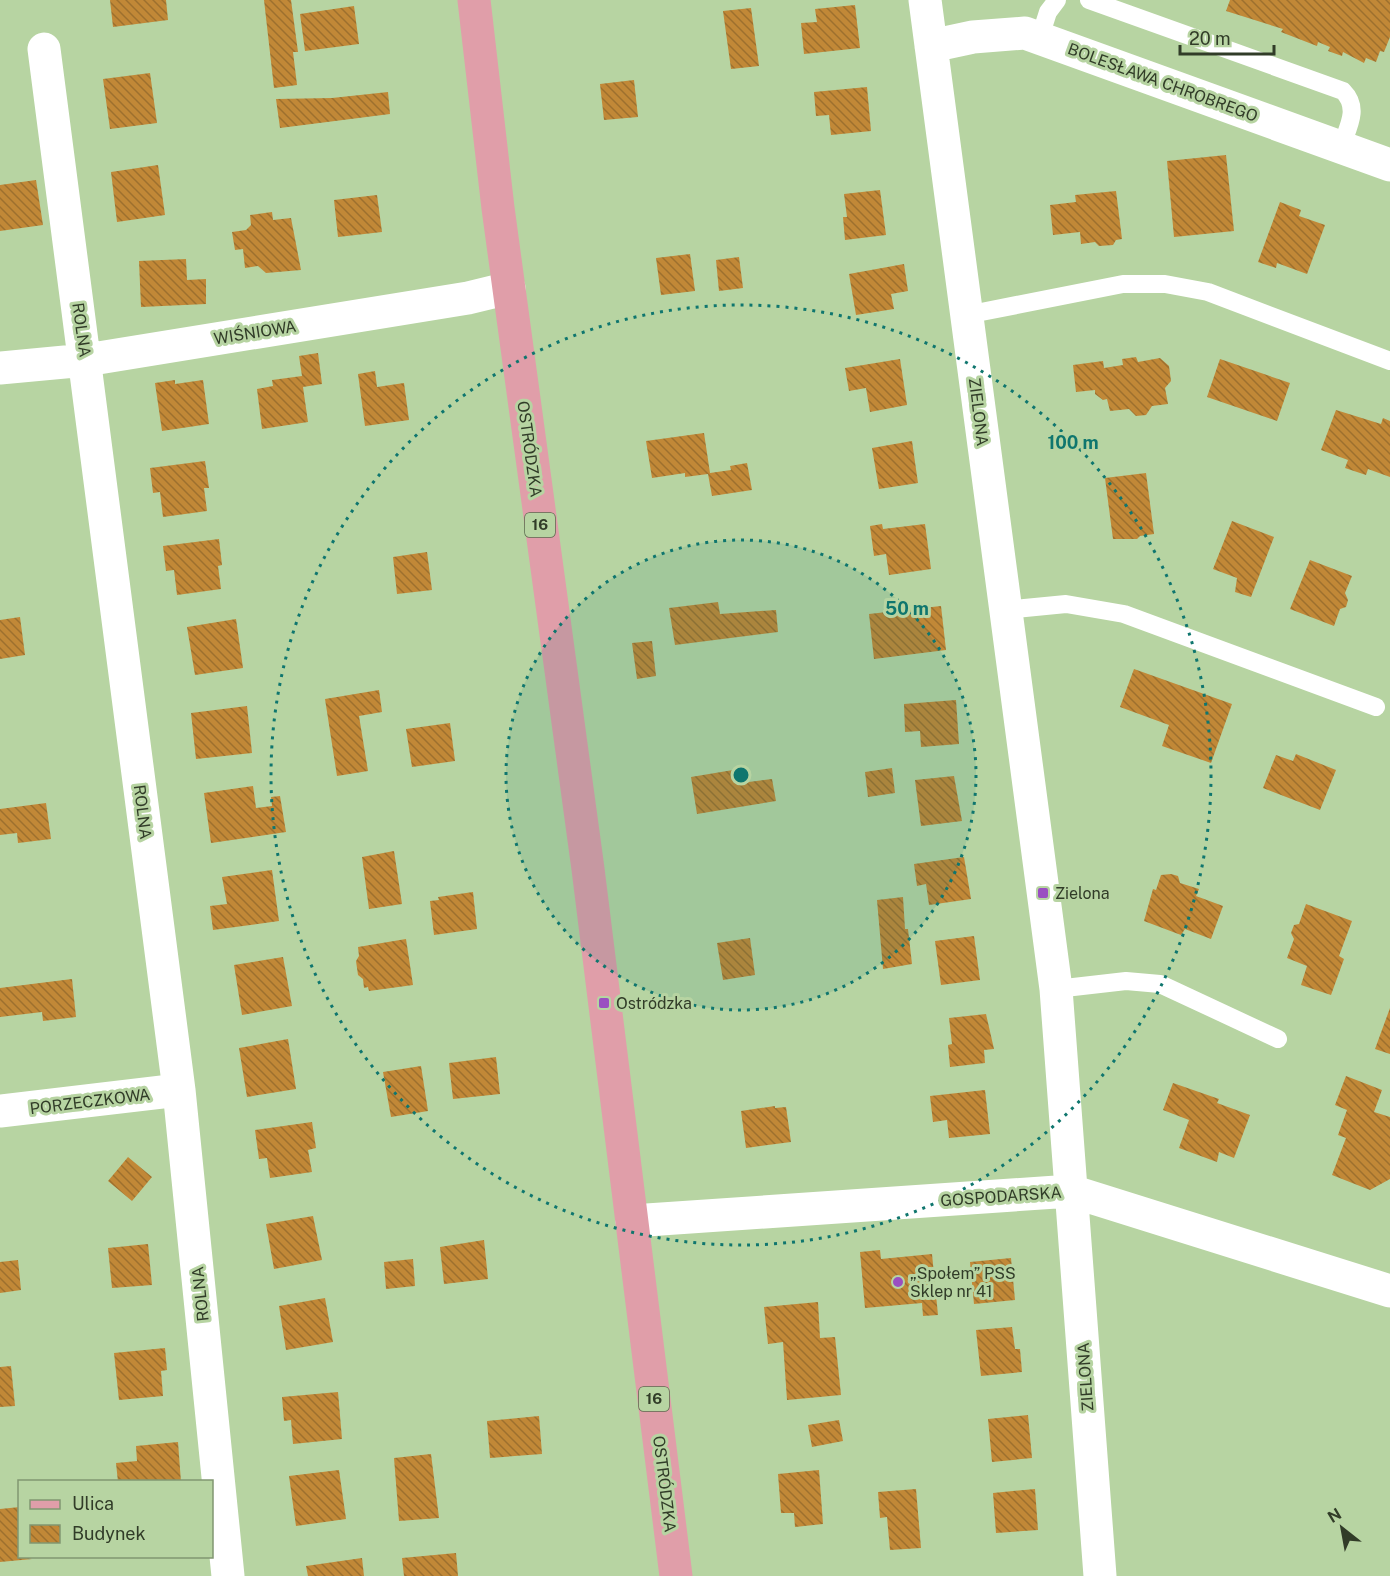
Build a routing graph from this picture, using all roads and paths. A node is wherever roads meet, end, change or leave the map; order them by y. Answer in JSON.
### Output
{"nodes":[{"id":1,"x":474,"y":0,"type":"edge"},
{"id":2,"x":926,"y":0,"type":"edge"},
{"id":3,"x":1057,"y":0,"type":"edge"},
{"id":4,"x":1089,"y":0,"type":"edge"},
{"id":5,"x":1040,"y":37,"type":"junction"},
{"id":6,"x":932,"y":46,"type":"junction"},
{"id":7,"x":44,"y":49,"type":"dead end"},
{"id":8,"x":1341,"y":147,"type":"junction"},
{"id":9,"x":1390,"y":165,"type":"edge"},
{"id":10,"x":509,"y":288,"type":"junction"},
{"id":11,"x":966,"y":315,"type":"junction"},
{"id":12,"x":86,"y":360,"type":"junction"},
{"id":13,"x":1390,"y":361,"type":"edge"},
{"id":14,"x":0,"y":368,"type":"edge"},
{"id":15,"x":1004,"y":610,"type":"junction"},
{"id":16,"x":1376,"y":707,"type":"dead end"},
{"id":17,"x":1056,"y":989,"type":"junction"},
{"id":18,"x":1278,"y":1039,"type":"dead end"},
{"id":19,"x":179,"y":1090,"type":"junction"},
{"id":20,"x":0,"y":1111,"type":"edge"},
{"id":21,"x":1071,"y":1191,"type":"junction"},
{"id":22,"x":632,"y":1221,"type":"junction"},
{"id":23,"x":1390,"y":1291,"type":"edge"},
{"id":24,"x":228,"y":1576,"type":"edge"},
{"id":25,"x":676,"y":1576,"type":"edge"},
{"id":26,"x":1100,"y":1576,"type":"edge"}],
"edges":[{"from":1,"to":10,"type":"main road","name":"OSTRÓDZKA","number":"16"},
{"from":2,"to":6,"type":"street","name":"ZIELONA"},
{"from":3,"to":5,"type":"lane"},
{"from":4,"to":8,"type":"lane"},
{"from":5,"to":6,"type":"street","name":"BOLESŁAWA CHROBREGO"},
{"from":5,"to":8,"type":"street","name":"BOLESŁAWA CHROBREGO"},
{"from":6,"to":11,"type":"street","name":"ZIELONA"},
{"from":7,"to":12,"type":"street","name":"ROLNA"},
{"from":8,"to":9,"type":"street","name":"BOLESŁAWA CHROBREGO"},
{"from":10,"to":12,"type":"street","name":"WIŚNIOWA"},
{"from":10,"to":22,"type":"main road","name":"OSTRÓDZKA","number":"16"},
{"from":11,"to":13,"type":"lane"},
{"from":11,"to":15,"type":"street","name":"ZIELONA"},
{"from":12,"to":14,"type":"street","name":"WIŚNIOWA"},
{"from":12,"to":19,"type":"street","name":"ROLNA"},
{"from":15,"to":16,"type":"lane"},
{"from":15,"to":17,"type":"street","name":"ZIELONA"},
{"from":17,"to":18,"type":"lane"},
{"from":17,"to":21,"type":"street","name":"ZIELONA"},
{"from":19,"to":20,"type":"street","name":"PORZECZKOWA"},
{"from":19,"to":24,"type":"street","name":"ROLNA"},
{"from":21,"to":22,"type":"street","name":"GOSPODARSKA"},
{"from":21,"to":23,"type":"street","name":"GOSPODARSKA"},
{"from":21,"to":26,"type":"street","name":"ZIELONA"},
{"from":22,"to":25,"type":"main road","name":"OSTRÓDZKA","number":"16"}]}
